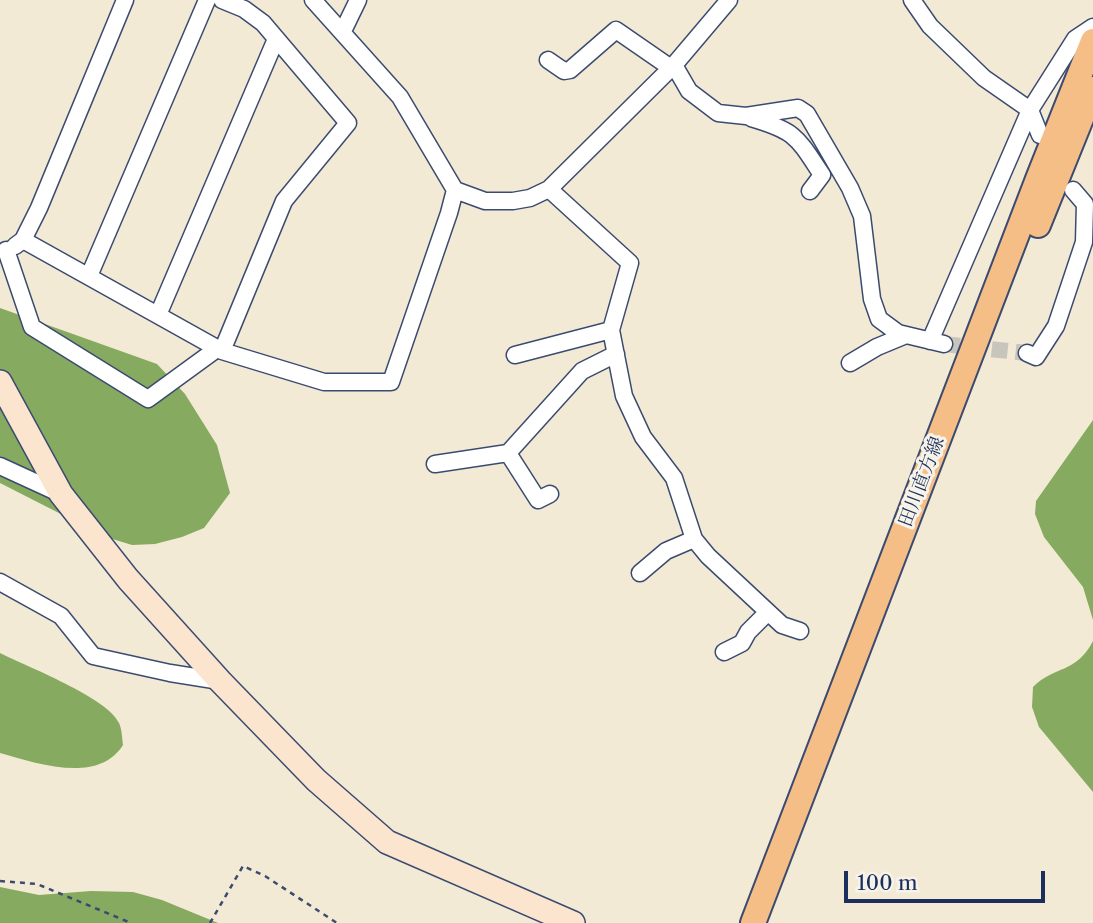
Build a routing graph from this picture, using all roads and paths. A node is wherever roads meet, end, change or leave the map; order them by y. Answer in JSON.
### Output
{"nodes":[{"id":1,"x":125,"y":0,"type":"edge"},
{"id":2,"x":206,"y":0,"type":"edge"},
{"id":3,"x":222,"y":0,"type":"edge"},
{"id":4,"x":313,"y":0,"type":"edge"},
{"id":5,"x":358,"y":0,"type":"edge"},
{"id":6,"x":729,"y":0,"type":"edge"},
{"id":7,"x":912,"y":0,"type":"edge"},
{"id":8,"x":1093,"y":27,"type":"edge"},
{"id":9,"x":343,"y":31,"type":"junction"},
{"id":10,"x":276,"y":39,"type":"junction"},
{"id":11,"x":1093,"y":41,"type":"edge"},
{"id":12,"x":548,"y":60,"type":"dead end"},
{"id":13,"x":673,"y":66,"type":"junction"},
{"id":14,"x":1093,"y":89,"type":"edge"},
{"id":15,"x":1030,"y":110,"type":"junction"},
{"id":16,"x":746,"y":116,"type":"junction"},
{"id":17,"x":1040,"y":135,"type":"dead end"},
{"id":18,"x":454,"y":190,"type":"junction"},
{"id":19,"x":549,"y":190,"type":"junction"},
{"id":20,"x":1073,"y":190,"type":"dead end"},
{"id":21,"x":810,"y":191,"type":"dead end"},
{"id":22,"x":1089,"y":206,"type":"edge"},
{"id":23,"x":23,"y":240,"type":"junction"},
{"id":24,"x":3,"y":250,"type":"edge"},
{"id":25,"x":89,"y":276,"type":"junction"},
{"id":26,"x":158,"y":315,"type":"junction"},
{"id":27,"x":611,"y":330,"type":"junction"},
{"id":28,"x":906,"y":335,"type":"junction"},
{"id":29,"x":220,"y":349,"type":"junction"},
{"id":30,"x":1027,"y":353,"type":"tunnel mouth"},
{"id":31,"x":616,"y":354,"type":"junction"},
{"id":32,"x":515,"y":355,"type":"dead end"},
{"id":33,"x":850,"y":363,"type":"dead end"},
{"id":34,"x":0,"y":382,"type":"edge"},
{"id":35,"x":508,"y":453,"type":"junction"},
{"id":36,"x":435,"y":464,"type":"dead end"},
{"id":37,"x":0,"y":466,"type":"edge"},
{"id":38,"x":61,"y":494,"type":"junction"},
{"id":39,"x":550,"y":494,"type":"dead end"},
{"id":40,"x":694,"y":540,"type":"junction"},
{"id":41,"x":640,"y":573,"type":"dead end"},
{"id":42,"x":0,"y":582,"type":"edge"},
{"id":43,"x":768,"y":612,"type":"junction"},
{"id":44,"x":800,"y":631,"type":"dead end"},
{"id":45,"x":724,"y":652,"type":"dead end"},
{"id":46,"x":220,"y":681,"type":"junction"},
{"id":47,"x":0,"y":881,"type":"edge"},
{"id":48,"x":131,"y":923,"type":"edge"},
{"id":49,"x":210,"y":923,"type":"edge"},
{"id":50,"x":337,"y":923,"type":"edge"},
{"id":51,"x":573,"y":923,"type":"edge"},
{"id":52,"x":753,"y":923,"type":"edge"},
{"id":53,"x":768,"y":923,"type":"edge"}],
"edges":[{"from":1,"to":23,"type":"street"},
{"from":2,"to":25,"type":"street"},
{"from":3,"to":10,"type":"street"},
{"from":4,"to":9,"type":"street"},
{"from":5,"to":9,"type":"street"},
{"from":6,"to":13,"type":"street"},
{"from":7,"to":15,"type":"street"},
{"from":8,"to":15,"type":"street"},
{"from":9,"to":18,"type":"street"},
{"from":10,"to":26,"type":"street"},
{"from":10,"to":29,"type":"street"},
{"from":11,"to":52,"type":"main road","name":"田川直方線"},
{"from":12,"to":13,"type":"street"},
{"from":13,"to":16,"type":"street"},
{"from":13,"to":19,"type":"street"},
{"from":14,"to":53,"type":"main road","name":"田川直方線"},
{"from":15,"to":17,"type":"street"},
{"from":15,"to":28,"type":"street"},
{"from":16,"to":21,"type":"street"},
{"from":16,"to":28,"type":"street"},
{"from":18,"to":19,"type":"street"},
{"from":18,"to":29,"type":"street"},
{"from":19,"to":27,"type":"street"},
{"from":20,"to":22,"type":"street"},
{"from":22,"to":30,"type":"street"},
{"from":23,"to":24,"type":"street"},
{"from":23,"to":25,"type":"street"},
{"from":24,"to":29,"type":"street"},
{"from":25,"to":26,"type":"street"},
{"from":26,"to":29,"type":"street"},
{"from":27,"to":31,"type":"street"},
{"from":27,"to":32,"type":"street"},
{"from":28,"to":33,"type":"street"},
{"from":31,"to":35,"type":"street"},
{"from":31,"to":40,"type":"street"},
{"from":34,"to":38,"type":"street"},
{"from":35,"to":36,"type":"street"},
{"from":35,"to":39,"type":"street"},
{"from":37,"to":38,"type":"street"},
{"from":38,"to":46,"type":"street"},
{"from":40,"to":41,"type":"street"},
{"from":40,"to":43,"type":"street"},
{"from":42,"to":46,"type":"street"},
{"from":43,"to":44,"type":"street"},
{"from":43,"to":45,"type":"street"},
{"from":46,"to":51,"type":"street"},
{"from":47,"to":48,"type":"path"},
{"from":49,"to":50,"type":"path"}]}
